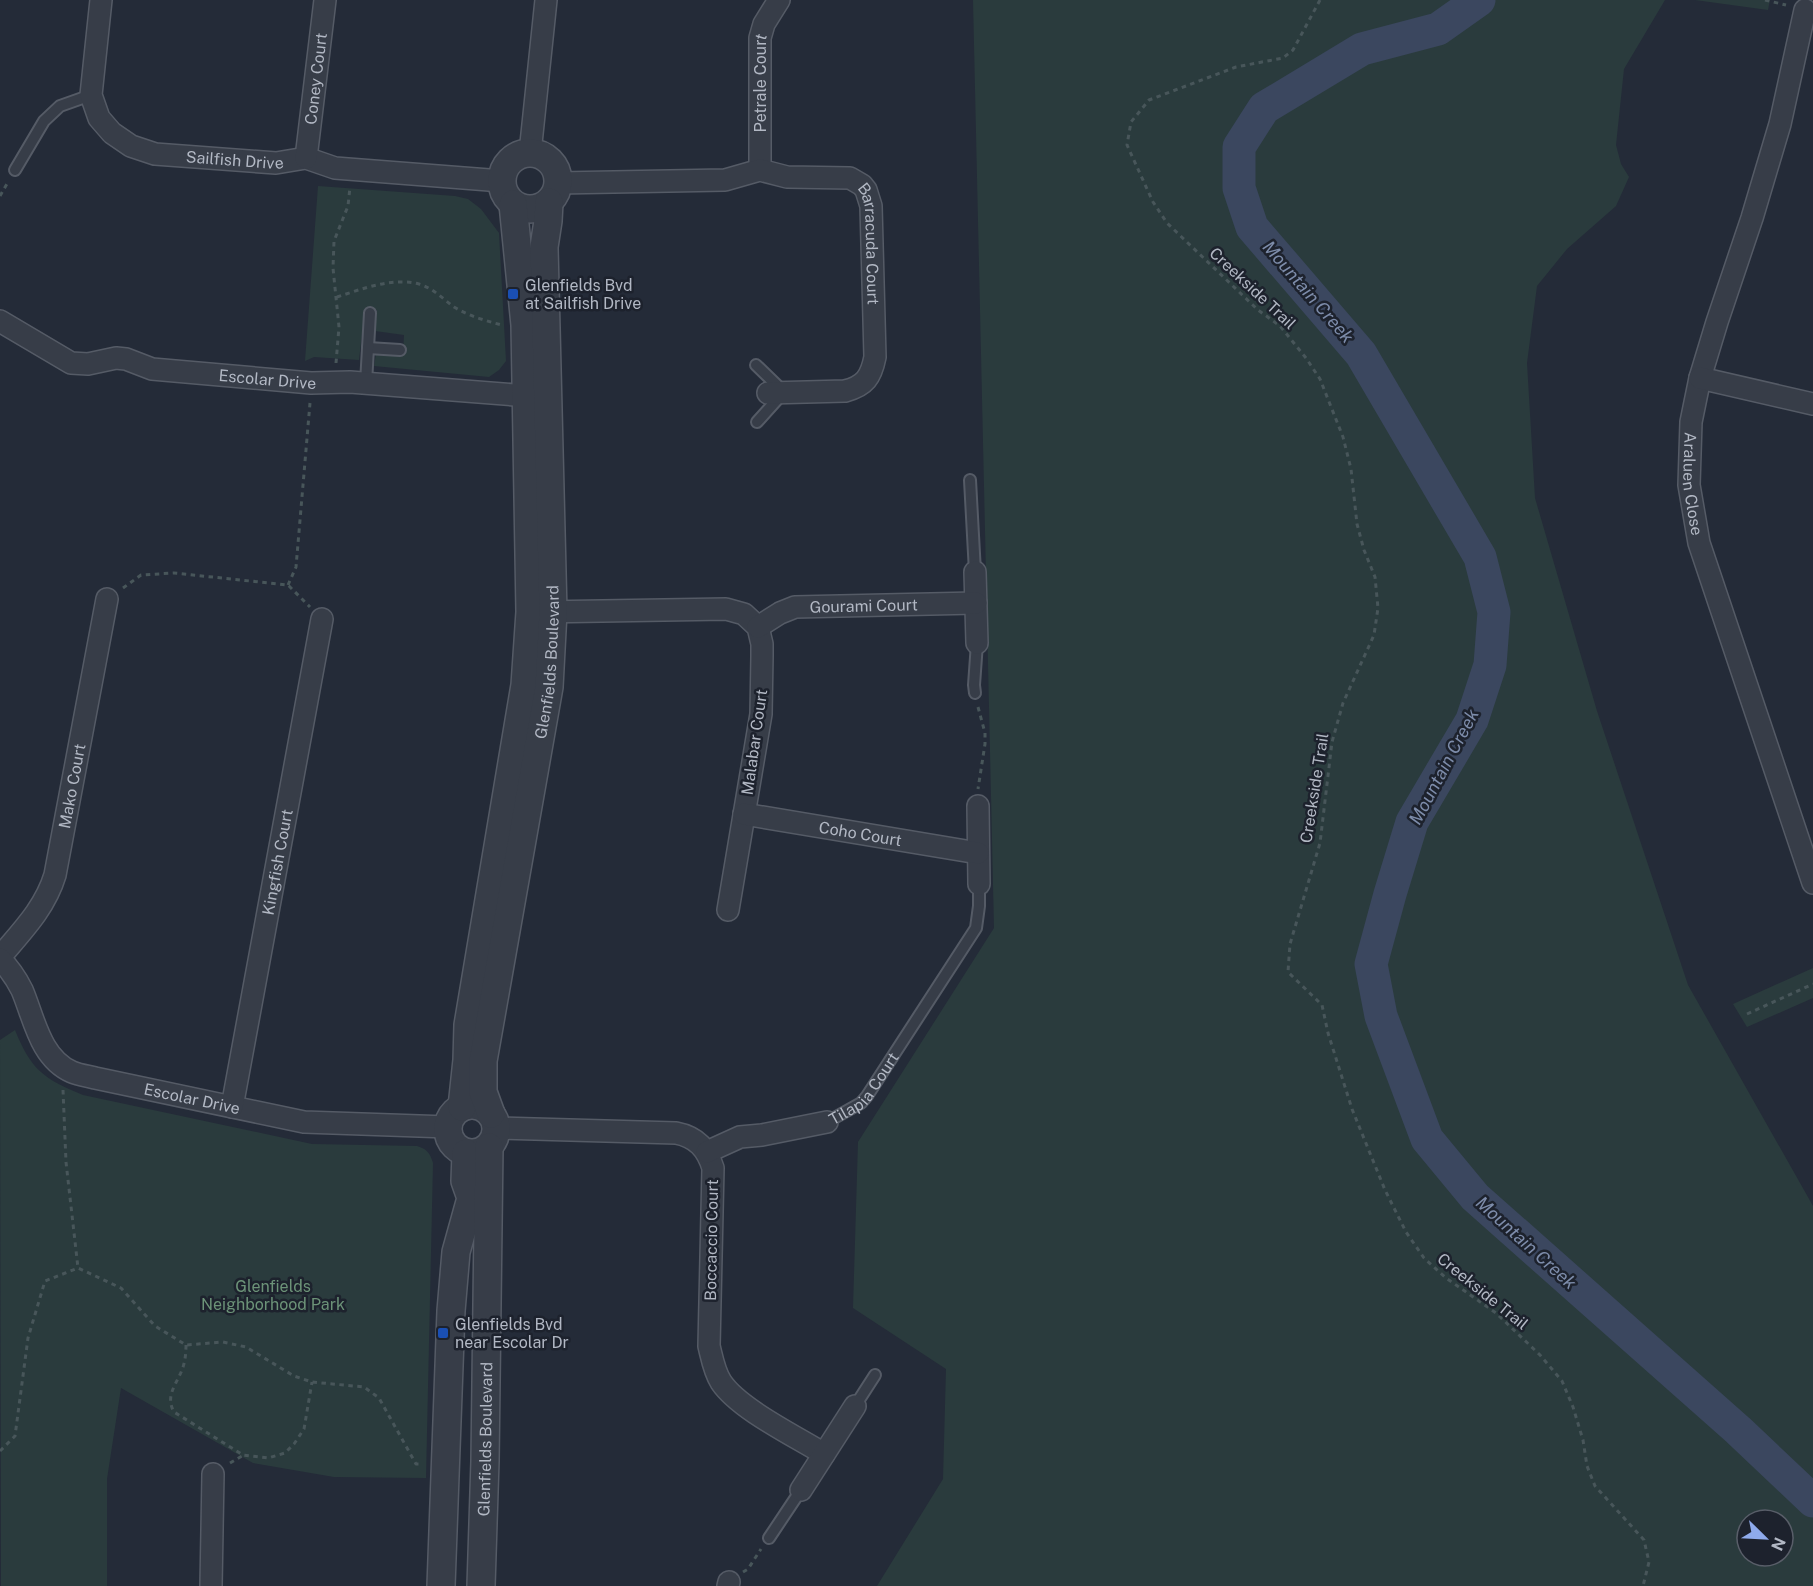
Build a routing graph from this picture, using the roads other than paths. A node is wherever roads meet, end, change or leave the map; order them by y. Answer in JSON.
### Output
{"nodes":[{"id":1,"x":101,"y":0,"type":"edge"},
{"id":2,"x":325,"y":0,"type":"edge"},
{"id":3,"x":546,"y":0,"type":"edge"},
{"id":4,"x":778,"y":0,"type":"edge"},
{"id":5,"x":1805,"y":10,"type":"dead end"},
{"id":6,"x":91,"y":95,"type":"junction"},
{"id":7,"x":530,"y":153,"type":"junction"},
{"id":8,"x":306,"y":158,"type":"junction"},
{"id":9,"x":15,"y":170,"type":"dead end"},
{"id":10,"x":760,"y":170,"type":"junction"},
{"id":11,"x":507,"y":193,"type":"junction"},
{"id":12,"x":554,"y":193,"type":"junction"},
{"id":13,"x":370,"y":312,"type":"dead end"},
{"id":14,"x":0,"y":321,"type":"edge"},
{"id":15,"x":368,"y":348,"type":"junction"},
{"id":16,"x":400,"y":350,"type":"dead end"},
{"id":17,"x":756,"y":365,"type":"dead end"},
{"id":18,"x":1700,"y":378,"type":"junction"},
{"id":19,"x":366,"y":383,"type":"junction"},
{"id":20,"x":776,"y":392,"type":"junction"},
{"id":21,"x":537,"y":397,"type":"junction"},
{"id":22,"x":1813,"y":404,"type":"edge"},
{"id":23,"x":758,"y":422,"type":"dead end"},
{"id":24,"x":970,"y":480,"type":"dead end"},
{"id":25,"x":975,"y":572,"type":"joint"},
{"id":26,"x":107,"y":599,"type":"road end"},
{"id":27,"x":976,"y":603,"type":"junction"},
{"id":28,"x":542,"y":612,"type":"junction"},
{"id":29,"x":322,"y":619,"type":"road end"},
{"id":30,"x":758,"y":627,"type":"junction"},
{"id":31,"x":977,"y":644,"type":"joint"},
{"id":32,"x":975,"y":693,"type":"road end"},
{"id":33,"x":978,"y":806,"type":"road end"},
{"id":34,"x":744,"y":814,"type":"junction"},
{"id":35,"x":978,"y":853,"type":"junction"},
{"id":36,"x":979,"y":884,"type":"joint"},
{"id":37,"x":1813,"y":884,"type":"edge"},
{"id":38,"x":728,"y":910,"type":"dead end"},
{"id":39,"x":0,"y":958,"type":"edge"},
{"id":40,"x":232,"y":1107,"type":"junction"},
{"id":41,"x":455,"y":1117,"type":"junction"},
{"id":42,"x":827,"y":1122,"type":"joint"},
{"id":43,"x":486,"y":1136,"type":"junction"},
{"id":44,"x":707,"y":1152,"type":"junction"},
{"id":45,"x":875,"y":1375,"type":"dead end"},
{"id":46,"x":855,"y":1406,"type":"joint"},
{"id":47,"x":824,"y":1454,"type":"junction"},
{"id":48,"x":213,"y":1474,"type":"dead end"},
{"id":49,"x":801,"y":1490,"type":"joint"},
{"id":50,"x":770,"y":1538,"type":"road end"},
{"id":51,"x":211,"y":1586,"type":"edge"},
{"id":52,"x":441,"y":1586,"type":"edge"},
{"id":53,"x":481,"y":1586,"type":"edge"}],
"edges":[{"from":1,"to":6,"type":"street","name":"Sailfish Drive"},
{"from":2,"to":8,"type":"street","name":"Coney Court"},
{"from":3,"to":7,"type":"street"},
{"from":4,"to":10,"type":"street","name":"Petrale Court"},
{"from":5,"to":18,"type":"street","name":"Araluen Close"},
{"from":6,"to":8,"type":"street","name":"Sailfish Drive"},
{"from":6,"to":9,"type":"lane"},
{"from":7,"to":11,"type":"street"},
{"from":7,"to":12,"type":"street"},
{"from":8,"to":11,"type":"street","name":"Sailfish Drive"},
{"from":10,"to":12,"type":"street","name":"Barracuda Court"},
{"from":10,"to":20,"type":"street","name":"Barracuda Court"},
{"from":11,"to":12,"type":"street"},
{"from":11,"to":21,"type":"street","name":"Glenfields Boulevard"},
{"from":12,"to":21,"type":"street","name":"Glenfields Boulevard"},
{"from":13,"to":15,"type":"lane"},
{"from":14,"to":19,"type":"street","name":"Escolar Drive"},
{"from":15,"to":16,"type":"lane"},
{"from":15,"to":19,"type":"lane"},
{"from":17,"to":20,"type":"lane"},
{"from":18,"to":22,"type":"street"},
{"from":18,"to":37,"type":"street","name":"Araluen Close"},
{"from":19,"to":21,"type":"street","name":"Escolar Drive"},
{"from":20,"to":23,"type":"lane"},
{"from":21,"to":28,"type":"street","name":"Glenfields Boulevard"},
{"from":24,"to":25,"type":"lane"},
{"from":25,"to":27,"type":"street"},
{"from":26,"to":39,"type":"street","name":"Mako Court"},
{"from":27,"to":30,"type":"street","name":"Gourami Court"},
{"from":27,"to":31,"type":"street"},
{"from":28,"to":30,"type":"street"},
{"from":28,"to":41,"type":"street","name":"Glenfields Boulevard"},
{"from":28,"to":43,"type":"street","name":"Glenfields Boulevard"},
{"from":29,"to":40,"type":"street","name":"Kingfish Court"},
{"from":30,"to":34,"type":"street","name":"Malabar Court"},
{"from":31,"to":32,"type":"lane"},
{"from":33,"to":35,"type":"street"},
{"from":34,"to":35,"type":"street","name":"Coho Court"},
{"from":34,"to":38,"type":"street","name":"Malabar Court"},
{"from":35,"to":36,"type":"street"},
{"from":36,"to":42,"type":"lane","name":"Tilapia Court"},
{"from":39,"to":40,"type":"street","name":"Escolar Drive"},
{"from":40,"to":41,"type":"street","name":"Escolar Drive"},
{"from":41,"to":43,"type":"street"},
{"from":41,"to":43,"type":"street"},
{"from":42,"to":44,"type":"street","name":"Tilapia Court"},
{"from":43,"to":44,"type":"street"},
{"from":43,"to":52,"type":"street","name":"Glenfields Boulevard"},
{"from":43,"to":53,"type":"street","name":"Glenfields Boulevard"},
{"from":44,"to":47,"type":"street","name":"Boccaccio Court"},
{"from":45,"to":46,"type":"lane"},
{"from":46,"to":47,"type":"street"},
{"from":47,"to":49,"type":"street"},
{"from":48,"to":51,"type":"street"},
{"from":49,"to":50,"type":"lane"}]}
